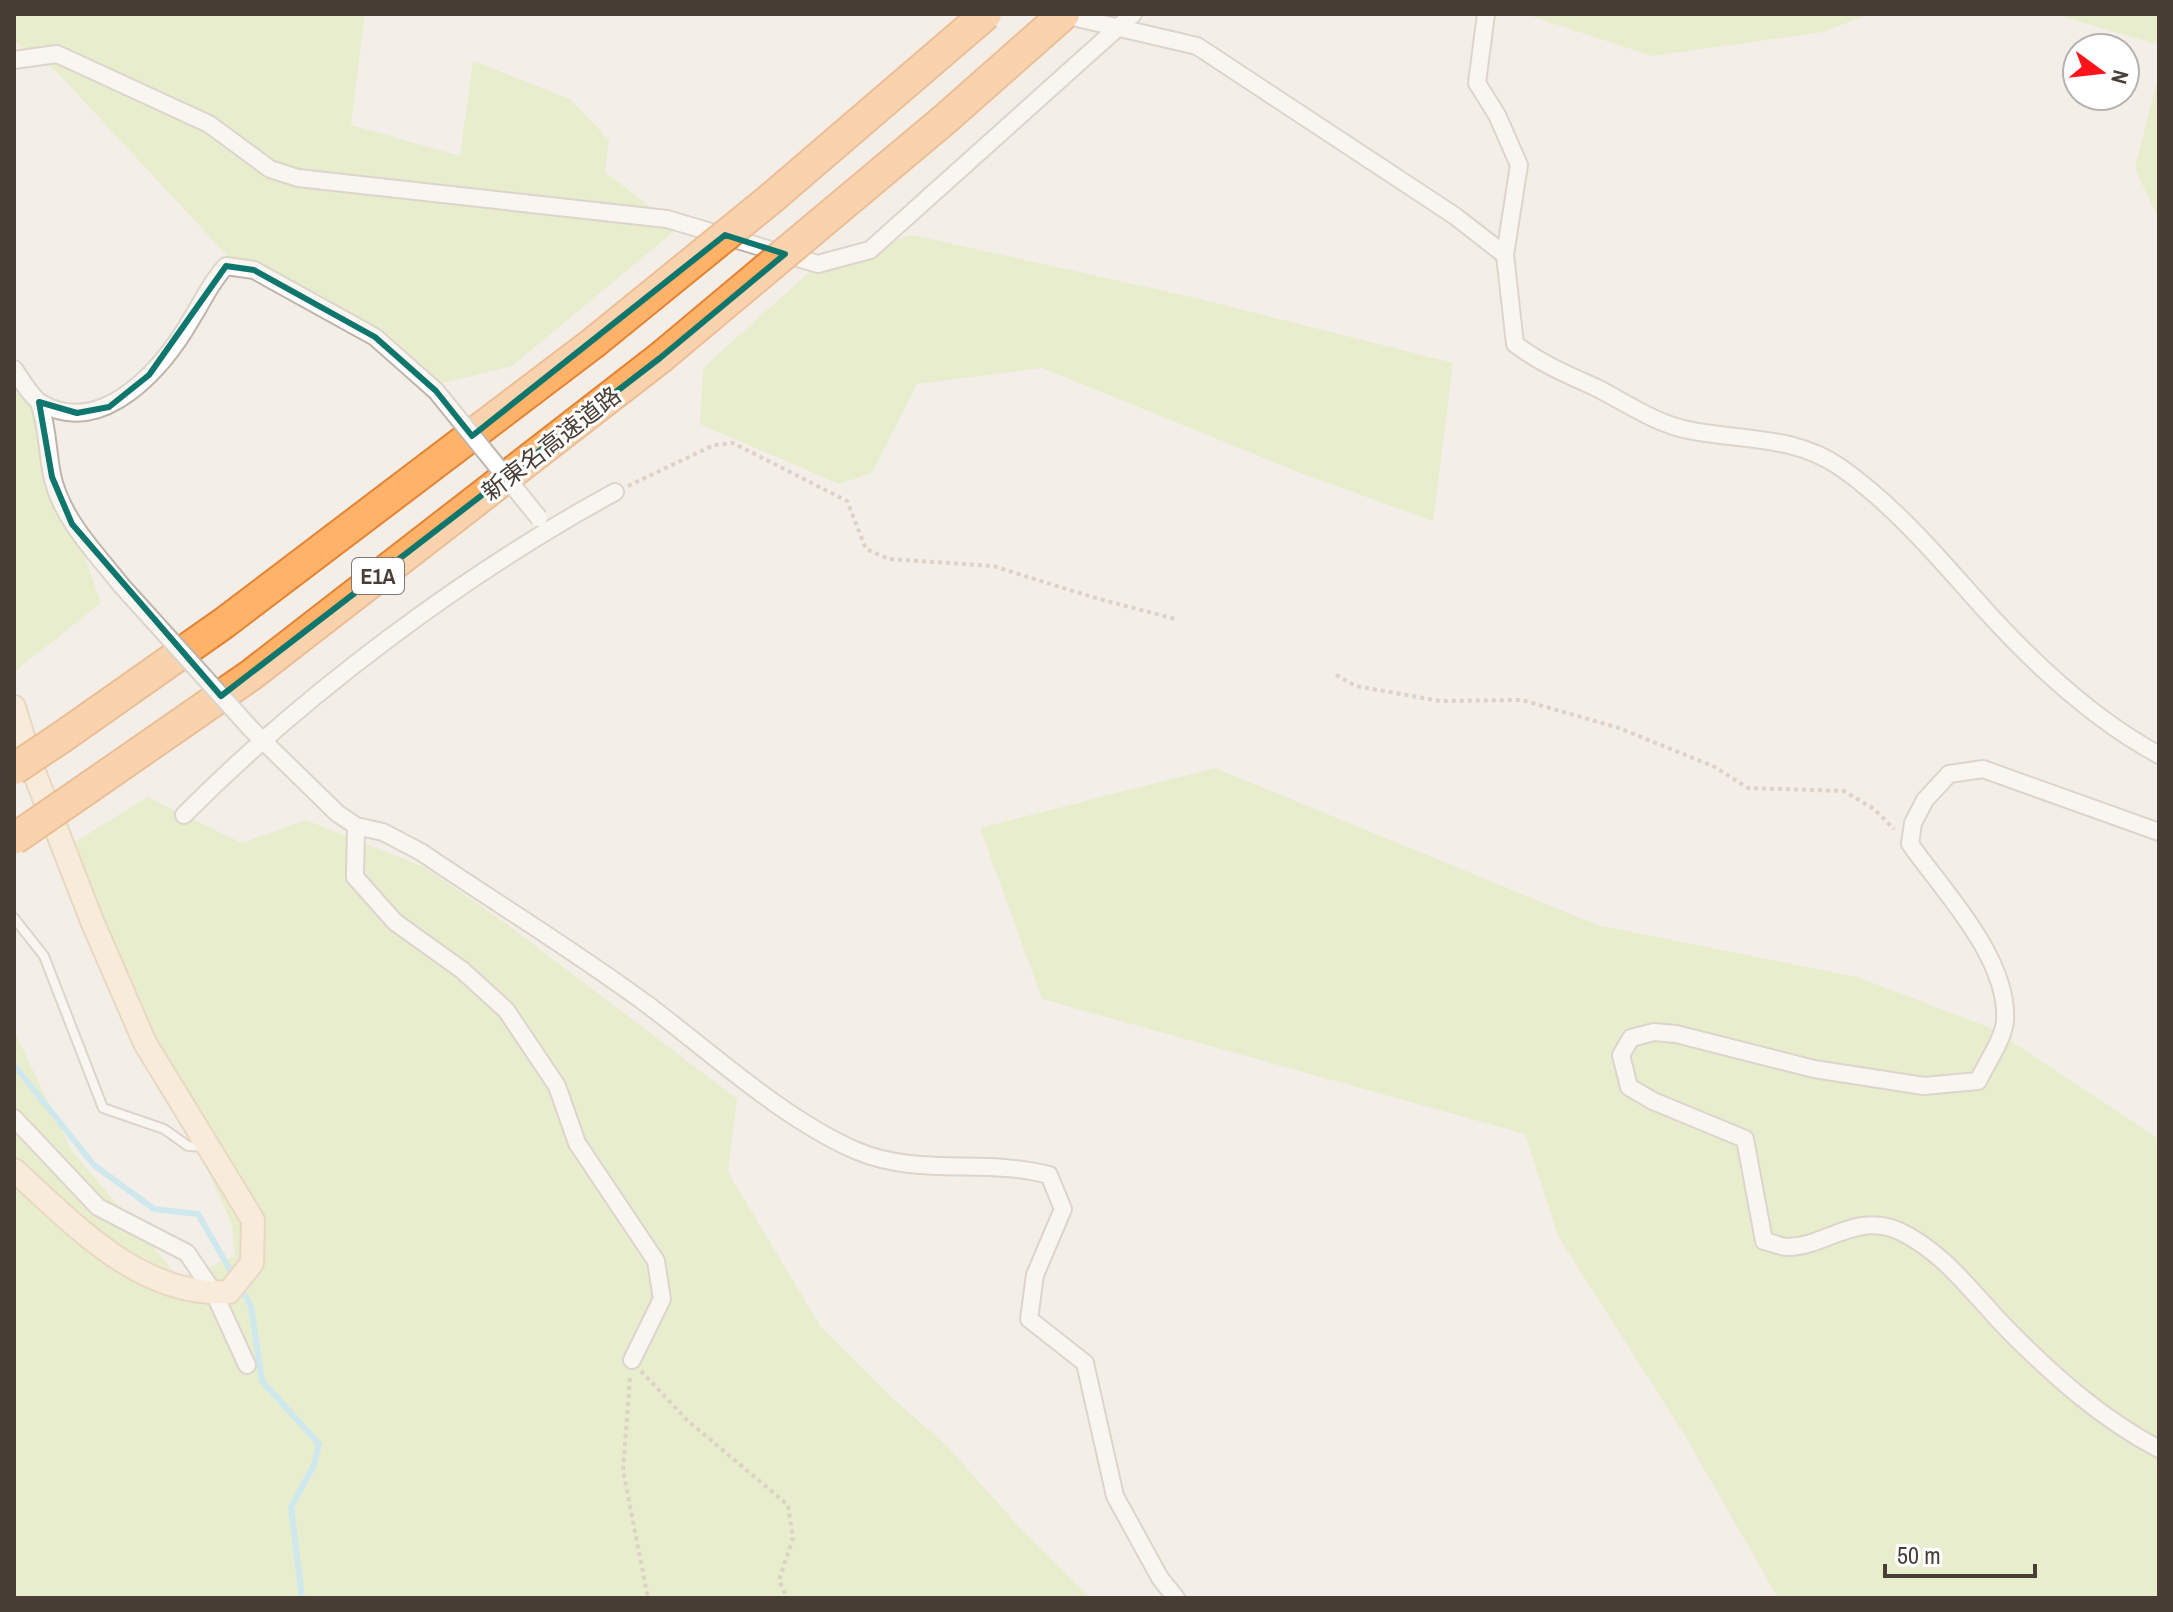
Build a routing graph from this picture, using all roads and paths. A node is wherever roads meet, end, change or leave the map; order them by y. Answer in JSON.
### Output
{"nodes":[{"id":1,"x":986,"y":14,"type":"edge"},
{"id":2,"x":1061,"y":14,"type":"edge"},
{"id":3,"x":1133,"y":14,"type":"edge"},
{"id":4,"x":1486,"y":14,"type":"edge"},
{"id":5,"x":1118,"y":28,"type":"junction"},
{"id":6,"x":14,"y":60,"type":"edge"},
{"id":7,"x":1505,"y":255,"type":"junction"},
{"id":8,"x":14,"y":369,"type":"edge"},
{"id":9,"x":39,"y":402,"type":"junction"},
{"id":10,"x":615,"y":492,"type":"joint"},
{"id":11,"x":543,"y":523,"type":"junction"},
{"id":12,"x":1175,"y":619,"type":"dead end"},
{"id":13,"x":1336,"y":675,"type":"dead end"},
{"id":14,"x":14,"y":707,"type":"edge"},
{"id":15,"x":256,"y":735,"type":"junction"},
{"id":16,"x":2159,"y":755,"type":"edge"},
{"id":17,"x":14,"y":769,"type":"edge"},
{"id":18,"x":184,"y":815,"type":"dead end"},
{"id":19,"x":356,"y":826,"type":"junction"},
{"id":20,"x":2159,"y":832,"type":"edge"},
{"id":21,"x":14,"y":839,"type":"edge"},
{"id":22,"x":1910,"y":844,"type":"junction"},
{"id":23,"x":14,"y":918,"type":"edge"},
{"id":24,"x":14,"y":1118,"type":"edge"},
{"id":25,"x":210,"y":1148,"type":"junction"},
{"id":26,"x":14,"y":1170,"type":"edge"},
{"id":27,"x":222,"y":1293,"type":"junction"},
{"id":28,"x":632,"y":1360,"type":"junction"},
{"id":29,"x":247,"y":1365,"type":"dead end"},
{"id":30,"x":2159,"y":1449,"type":"edge"},
{"id":31,"x":648,"y":1598,"type":"edge"},
{"id":32,"x":787,"y":1598,"type":"edge"},
{"id":33,"x":1176,"y":1598,"type":"edge"}],
"edges":[{"from":1,"to":17,"type":"highway","number":"E1A","bridge":true},
{"from":2,"to":5,"type":"street"},
{"from":2,"to":21,"type":"highway","name":"新東名高速道路","number":"E1A","bridge":true},
{"from":3,"to":5,"type":"street"},
{"from":4,"to":7,"type":"street"},
{"from":5,"to":6,"type":"street"},
{"from":5,"to":7,"type":"street"},
{"from":7,"to":16,"type":"street"},
{"from":8,"to":9,"type":"street"},
{"from":9,"to":11,"type":"street","bridge":true},
{"from":9,"to":15,"type":"street","bridge":true},
{"from":10,"to":11,"type":"street"},
{"from":10,"to":12,"type":"path"},
{"from":11,"to":15,"type":"street"},
{"from":13,"to":22,"type":"path"},
{"from":14,"to":25,"type":"street"},
{"from":15,"to":18,"type":"street"},
{"from":15,"to":19,"type":"street"},
{"from":19,"to":28,"type":"street"},
{"from":19,"to":33,"type":"street"},
{"from":20,"to":22,"type":"street"},
{"from":22,"to":30,"type":"street"},
{"from":23,"to":25,"type":"lane"},
{"from":24,"to":27,"type":"street"},
{"from":25,"to":27,"type":"street"},
{"from":26,"to":27,"type":"street"},
{"from":27,"to":29,"type":"street"},
{"from":28,"to":31,"type":"path"},
{"from":28,"to":32,"type":"path"}]}
